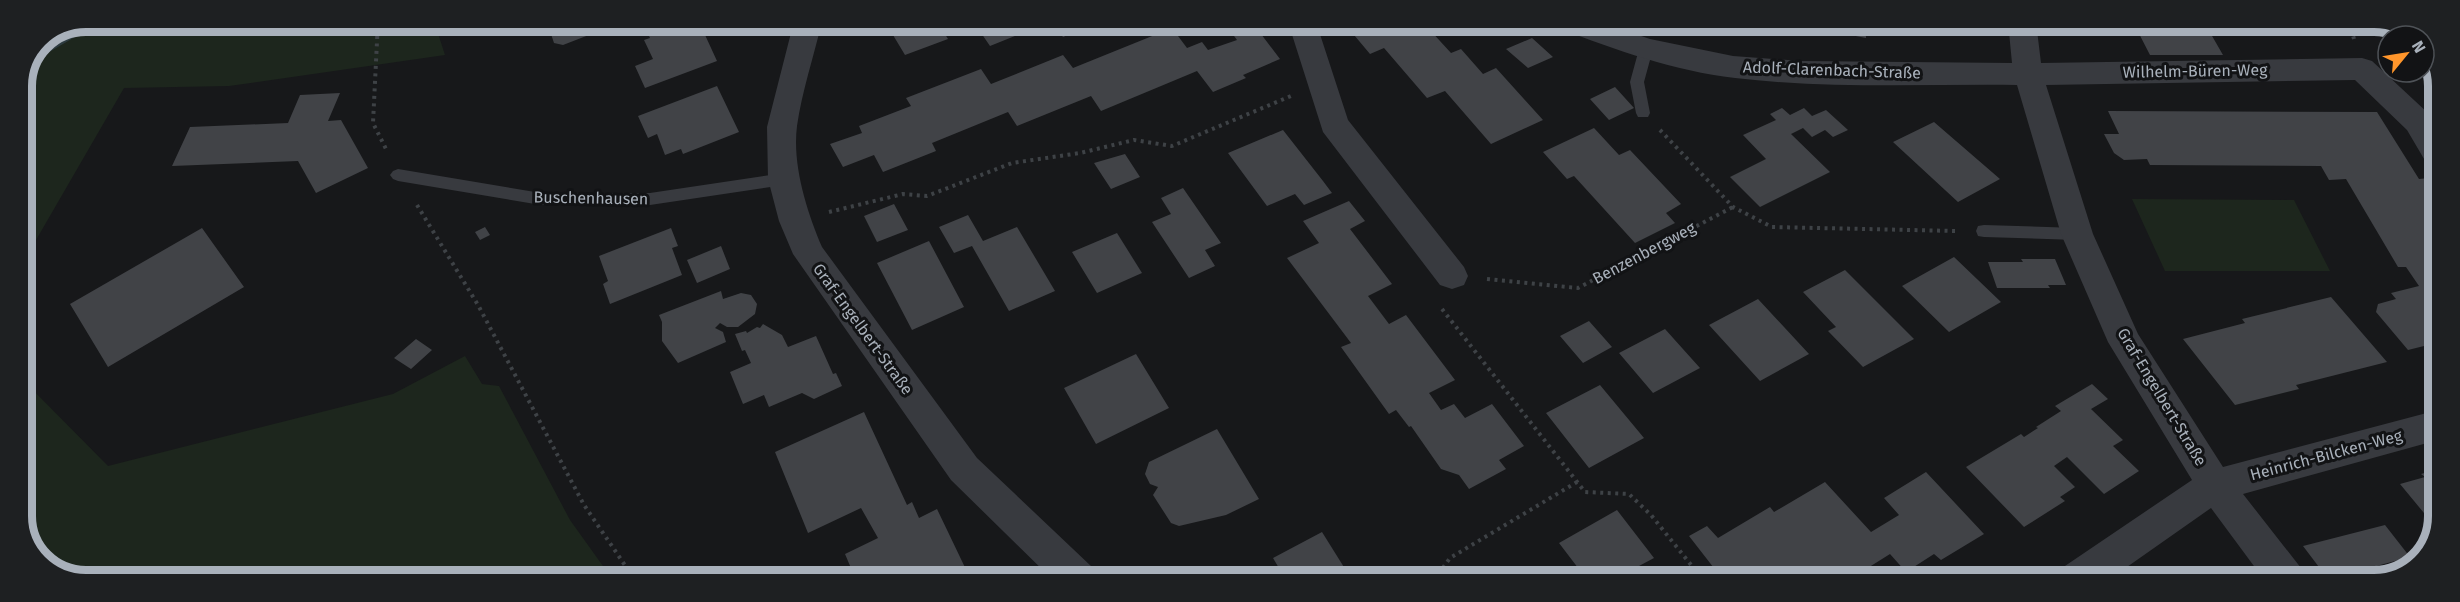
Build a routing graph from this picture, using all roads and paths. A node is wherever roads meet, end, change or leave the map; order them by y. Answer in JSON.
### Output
{"nodes":[{"id":1,"x":377,"y":32,"type":"edge"},
{"id":2,"x":805,"y":32,"type":"edge"},
{"id":3,"x":1305,"y":32,"type":"edge"},
{"id":4,"x":1600,"y":32,"type":"edge"},
{"id":5,"x":2023,"y":32,"type":"edge"},
{"id":6,"x":1646,"y":49,"type":"junction"},
{"id":7,"x":2028,"y":74,"type":"junction"},
{"id":8,"x":1320,"y":84,"type":"junction"},
{"id":9,"x":1643,"y":113,"type":"joint"},
{"id":10,"x":2428,"y":139,"type":"edge"},
{"id":11,"x":398,"y":175,"type":"junction"},
{"id":12,"x":784,"y":179,"type":"junction"},
{"id":13,"x":1732,"y":207,"type":"junction"},
{"id":14,"x":795,"y":221,"type":"junction"},
{"id":15,"x":1984,"y":231,"type":"joint"},
{"id":16,"x":2077,"y":234,"type":"junction"},
{"id":17,"x":1452,"y":276,"type":"junction"},
{"id":18,"x":2428,"y":428,"type":"edge"},
{"id":19,"x":1577,"y":482,"type":"junction"},
{"id":20,"x":2215,"y":485,"type":"junction"},
{"id":21,"x":628,"y":570,"type":"edge"},
{"id":22,"x":1069,"y":570,"type":"edge"},
{"id":23,"x":1441,"y":570,"type":"edge"},
{"id":24,"x":1695,"y":570,"type":"edge"},
{"id":25,"x":2091,"y":570,"type":"edge"},
{"id":26,"x":2280,"y":570,"type":"edge"}],
"edges":[{"from":1,"to":11,"type":"path"},
{"from":2,"to":12,"type":"street","name":"Graf-Engelbert-Straße"},
{"from":3,"to":8,"type":"street"},
{"from":4,"to":6,"type":"street","name":"Adolf-Clarenbach-Straße"},
{"from":5,"to":7,"type":"street","name":"Graf-Engelbert-Straße"},
{"from":6,"to":7,"type":"street","name":"Adolf-Clarenbach-Straße"},
{"from":6,"to":9,"type":"lane"},
{"from":7,"to":10,"type":"street","name":"Wilhelm-Büren-Weg"},
{"from":7,"to":16,"type":"street","name":"Graf-Engelbert-Straße"},
{"from":8,"to":14,"type":"path"},
{"from":8,"to":17,"type":"street"},
{"from":9,"to":13,"type":"path"},
{"from":11,"to":12,"type":"lane","name":"Buschenhausen"},
{"from":11,"to":21,"type":"path"},
{"from":12,"to":14,"type":"street","name":"Graf-Engelbert-Straße"},
{"from":13,"to":15,"type":"path"},
{"from":13,"to":17,"type":"path","name":"Benzenbergweg"},
{"from":14,"to":22,"type":"street","name":"Graf-Engelbert-Straße"},
{"from":15,"to":16,"type":"lane"},
{"from":16,"to":20,"type":"street","name":"Graf-Engelbert-Straße"},
{"from":17,"to":19,"type":"path"},
{"from":18,"to":20,"type":"street","name":"Heinrich-Bilcken-Weg"},
{"from":19,"to":23,"type":"path"},
{"from":19,"to":24,"type":"path"},
{"from":20,"to":25,"type":"street","name":"Heinrich-Bilcken-Weg"},
{"from":20,"to":26,"type":"street","name":"Graf-Engelbert-Straße"}]}
